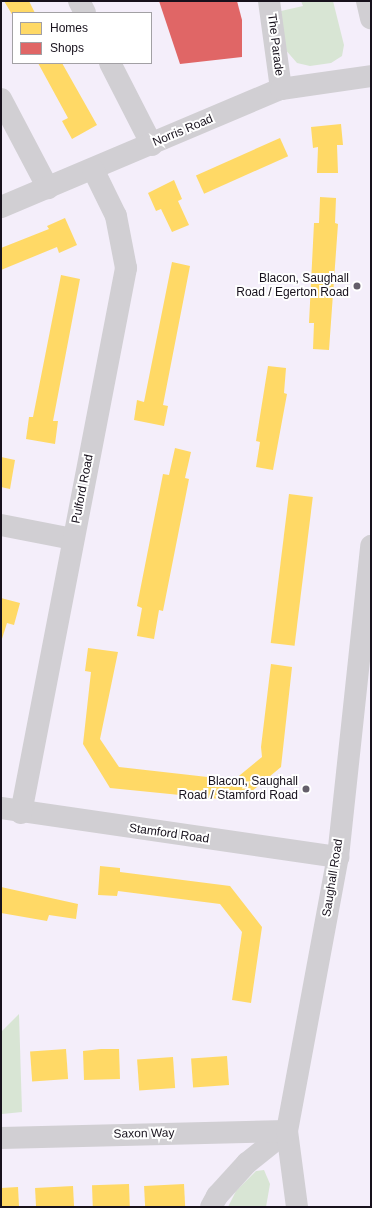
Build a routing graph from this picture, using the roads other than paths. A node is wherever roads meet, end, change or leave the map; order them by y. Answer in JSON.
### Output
{"nodes":[{"id":1,"x":79,"y":1,"type":"edge"},
{"id":2,"x":269,"y":1,"type":"edge"},
{"id":3,"x":367,"y":1,"type":"edge"},
{"id":4,"x":84,"y":12,"type":"edge"},
{"id":5,"x":371,"y":19,"type":"edge"},
{"id":6,"x":111,"y":64,"type":"edge"},
{"id":7,"x":371,"y":76,"type":"edge"},
{"id":8,"x":281,"y":89,"type":"junction"},
{"id":9,"x":1,"y":99,"type":"edge"},
{"id":10,"x":152,"y":144,"type":"junction"},
{"id":11,"x":93,"y":169,"type":"junction"},
{"id":12,"x":48,"y":188,"type":"junction"},
{"id":13,"x":1,"y":207,"type":"edge"},
{"id":14,"x":1,"y":525,"type":"edge"},
{"id":15,"x":73,"y":539,"type":"junction"},
{"id":16,"x":371,"y":546,"type":"edge"},
{"id":17,"x":11,"y":811,"type":"edge"},
{"id":18,"x":338,"y":858,"type":"junction"},
{"id":19,"x":287,"y":1131,"type":"junction"},
{"id":20,"x":1,"y":1138,"type":"edge"},
{"id":21,"x":211,"y":1207,"type":"edge"},
{"id":22,"x":297,"y":1207,"type":"edge"}],
"edges":[{"from":1,"to":4,"type":"street"},
{"from":2,"to":8,"type":"street","name":"The Parade"},
{"from":3,"to":5,"type":"street"},
{"from":6,"to":10,"type":"street"},
{"from":7,"to":8,"type":"street","name":"Norris Road"},
{"from":8,"to":10,"type":"street","name":"Norris Road"},
{"from":9,"to":12,"type":"street"},
{"from":10,"to":11,"type":"street","name":"Norris Road"},
{"from":11,"to":12,"type":"street","name":"Norris Road"},
{"from":11,"to":15,"type":"street","name":"Pulford Road"},
{"from":12,"to":13,"type":"street","name":"Norris Road"},
{"from":14,"to":15,"type":"street"},
{"from":15,"to":17,"type":"street","name":"Pulford Road"},
{"from":16,"to":18,"type":"street","name":"Saughall Road"},
{"from":17,"to":18,"type":"street","name":"Stamford Road"},
{"from":18,"to":19,"type":"street","name":"Saughall Road"},
{"from":19,"to":20,"type":"street","name":"Saxon Way"},
{"from":19,"to":21,"type":"street"},
{"from":19,"to":22,"type":"street","name":"Saughall Road"}]}
